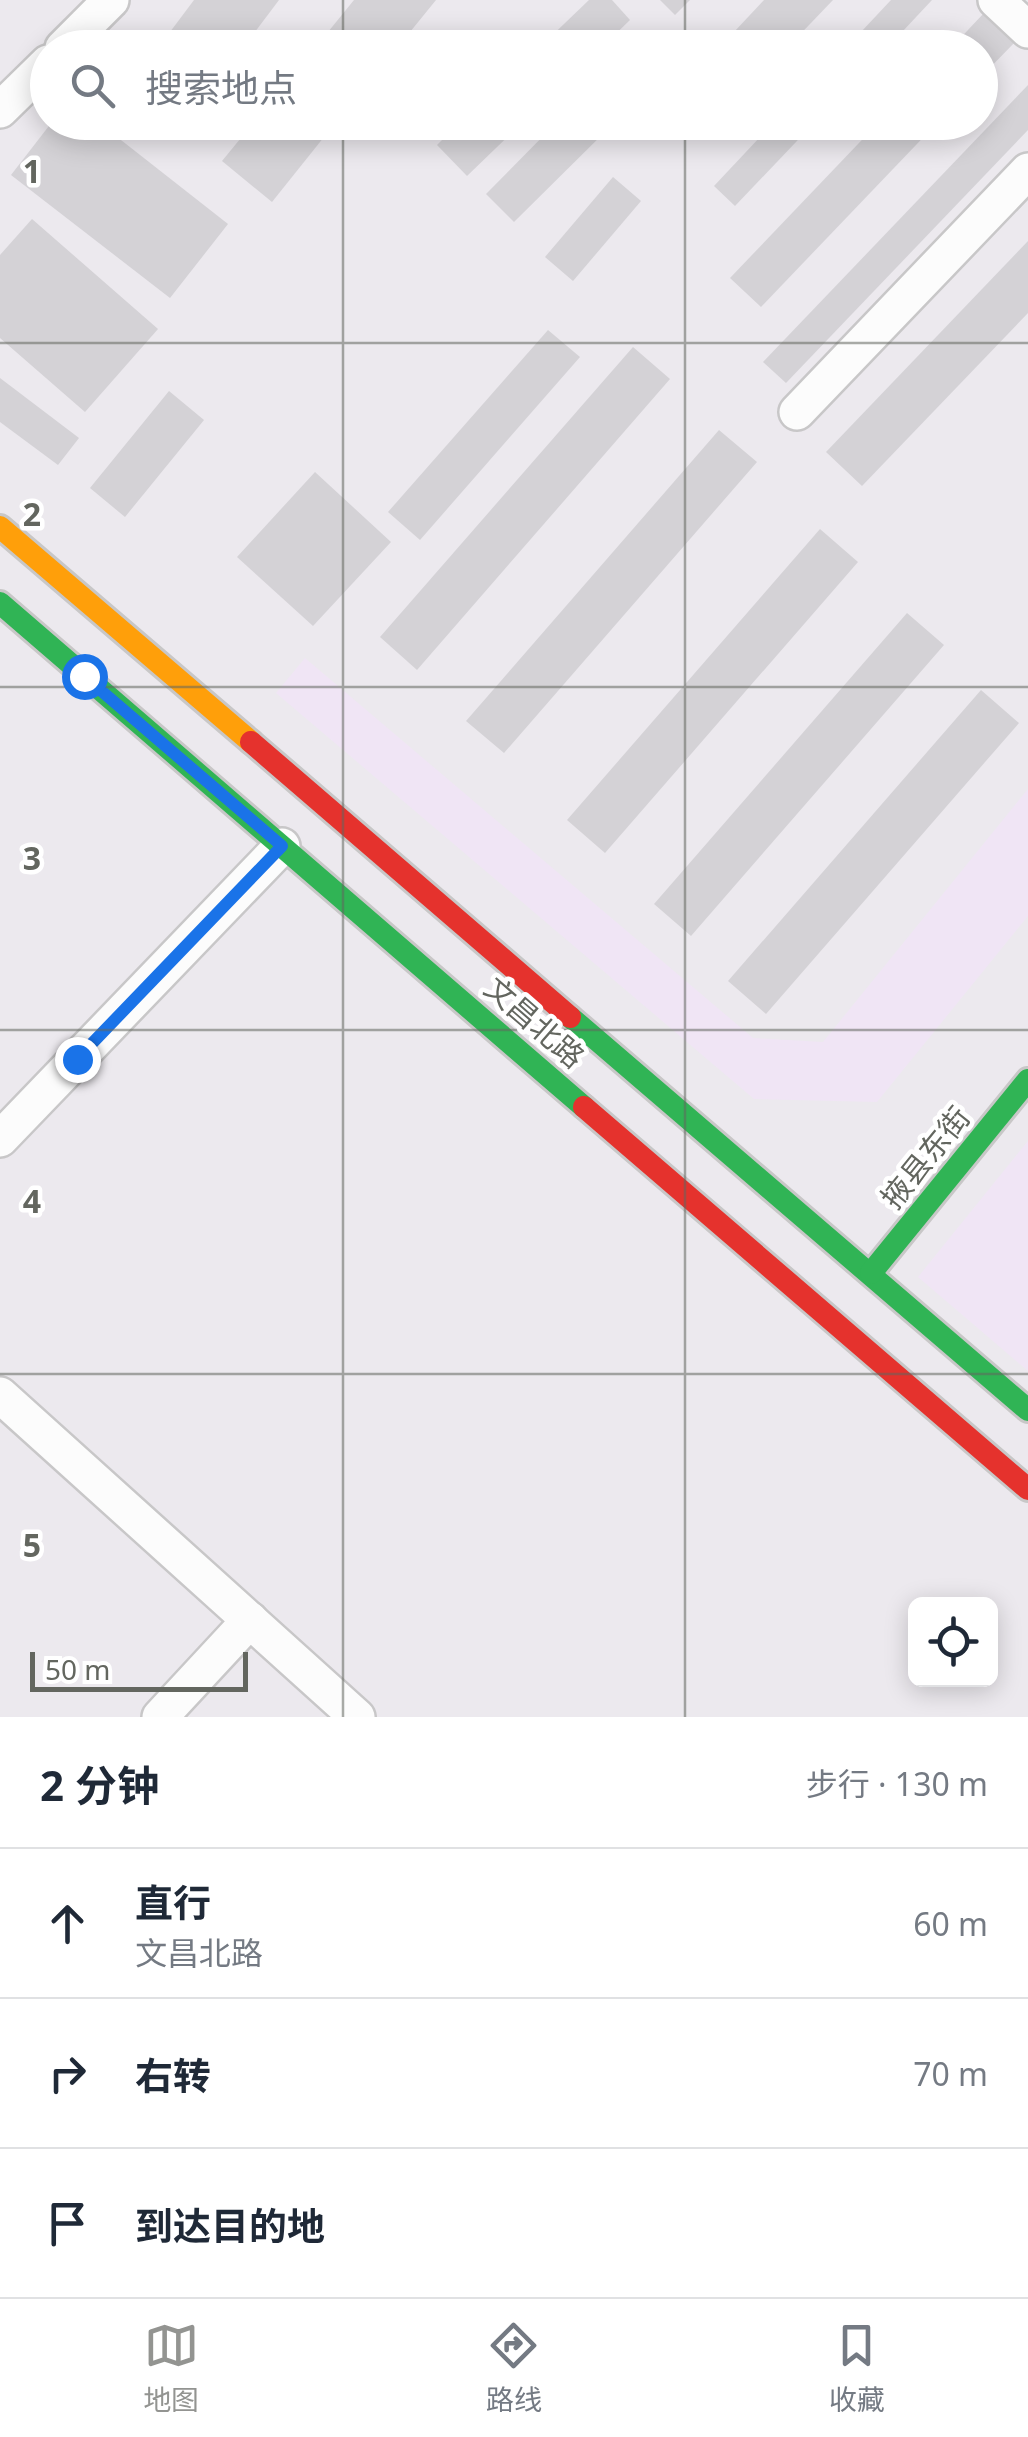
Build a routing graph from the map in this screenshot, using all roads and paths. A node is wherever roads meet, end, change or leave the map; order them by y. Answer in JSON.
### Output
{"nodes":[{"id":1,"x":111,"y":0,"type":"edge"},
{"id":2,"x":996,"y":0,"type":"edge"},
{"id":3,"x":81,"y":30,"type":"edge"},
{"id":4,"x":1028,"y":30,"type":"edge"},
{"id":5,"x":30,"y":81,"type":"edge"},
{"id":6,"x":0,"y":110,"type":"edge"},
{"id":7,"x":1028,"y":170,"type":"edge"},
{"id":8,"x":796,"y":412,"type":"dead end"},
{"id":9,"x":0,"y":527,"type":"edge"},
{"id":10,"x":0,"y":603,"type":"edge"},
{"id":11,"x":282,"y":846,"type":"junction"},
{"id":12,"x":1028,"y":1080,"type":"edge"},
{"id":13,"x":0,"y":1139,"type":"edge"},
{"id":14,"x":870,"y":1273,"type":"junction"},
{"id":15,"x":0,"y":1395,"type":"edge"},
{"id":16,"x":1028,"y":1410,"type":"edge"},
{"id":17,"x":1028,"y":1489,"type":"edge"},
{"id":18,"x":250,"y":1620,"type":"junction"},
{"id":19,"x":160,"y":1717,"type":"edge"},
{"id":20,"x":357,"y":1717,"type":"edge"}],
"edges":[{"from":1,"to":3,"type":"street"},
{"from":2,"to":4,"type":"street"},
{"from":5,"to":6,"type":"street"},
{"from":7,"to":8,"type":"street"},
{"from":9,"to":14,"type":"main road","name":"文昌北路"},
{"from":10,"to":11,"type":"main road","name":"文昌北路"},
{"from":11,"to":13,"type":"street"},
{"from":11,"to":17,"type":"main road","name":"文昌北路"},
{"from":12,"to":14,"type":"main road","name":"掖县东街"},
{"from":14,"to":16,"type":"main road","name":"文昌北路"},
{"from":15,"to":18,"type":"street"},
{"from":18,"to":19,"type":"street"},
{"from":18,"to":20,"type":"street"}]}
